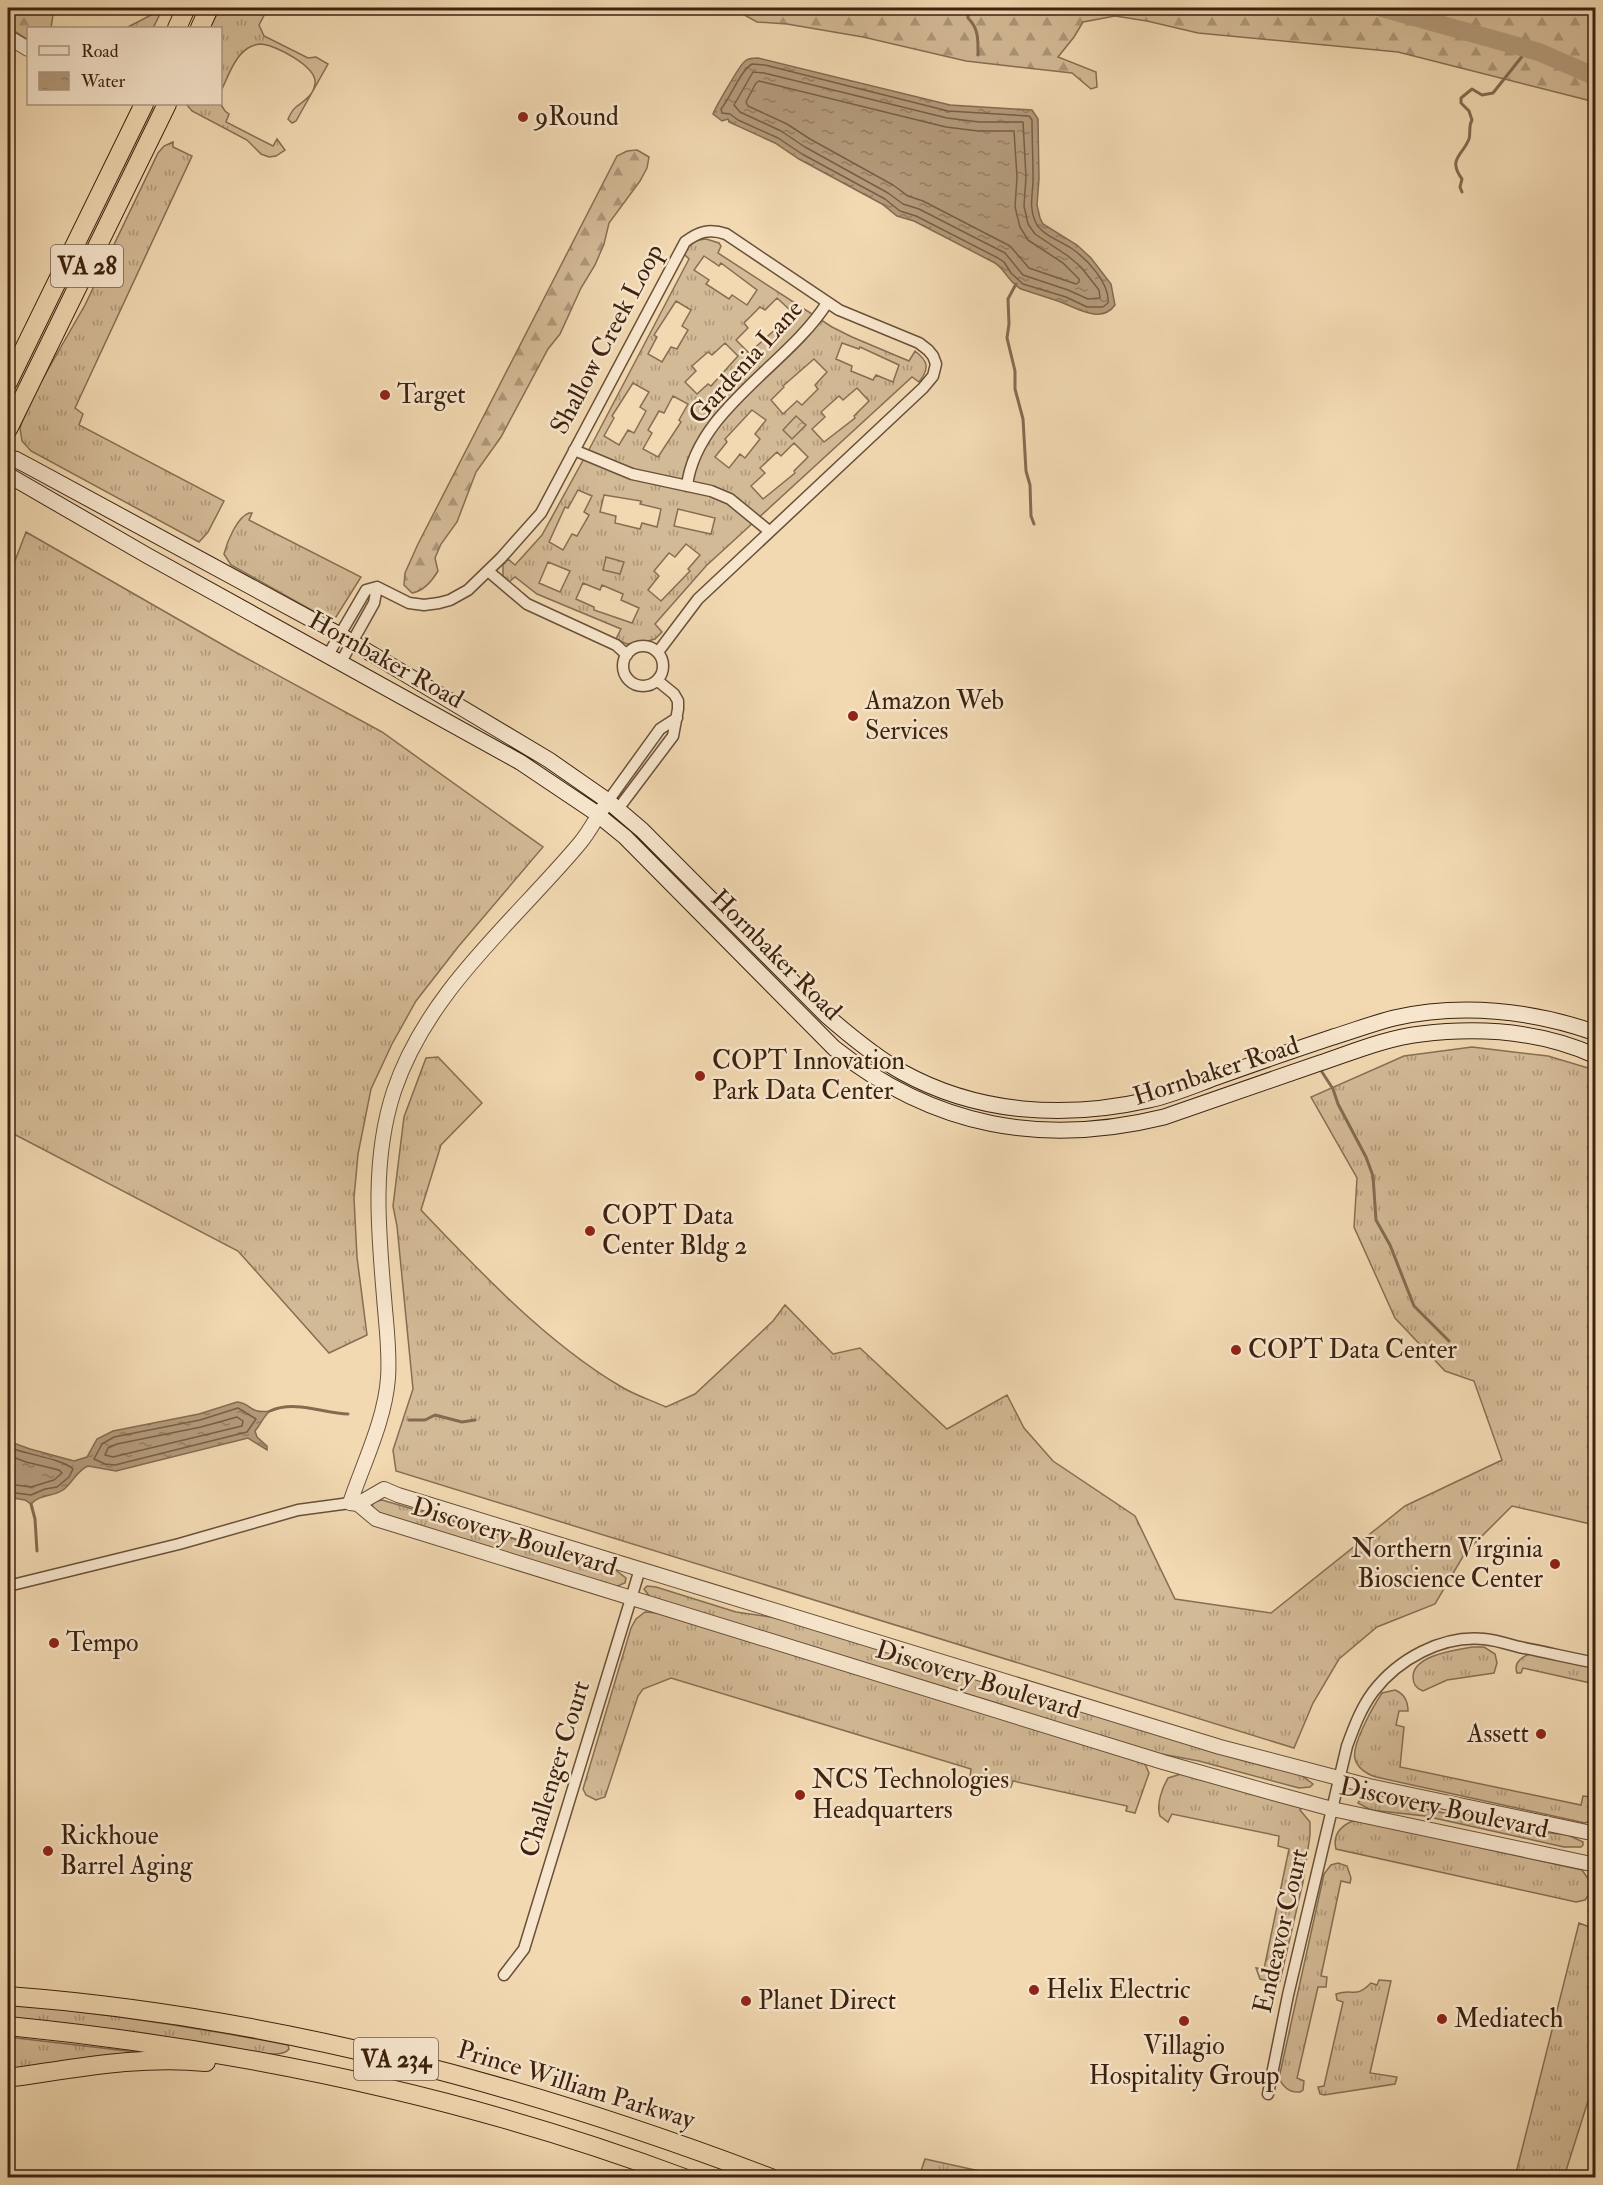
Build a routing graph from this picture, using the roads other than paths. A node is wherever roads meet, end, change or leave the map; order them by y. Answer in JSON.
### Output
{"nodes":[{"id":1,"x":186,"y":8,"type":"edge"},
{"id":2,"x":209,"y":8,"type":"edge"},
{"id":3,"x":177,"y":27,"type":"edge"},
{"id":4,"x":200,"y":27,"type":"edge"},
{"id":5,"x":8,"y":37,"type":"edge"},
{"id":6,"x":27,"y":48,"type":"edge"},
{"id":7,"x":141,"y":105,"type":"edge"},
{"id":8,"x":164,"y":110,"type":"edge"},
{"id":9,"x":828,"y":303,"type":"junction"},
{"id":10,"x":8,"y":382,"type":"edge"},
{"id":11,"x":8,"y":429,"type":"edge"},
{"id":12,"x":574,"y":450,"type":"junction"},
{"id":13,"x":8,"y":459,"type":"edge"},
{"id":14,"x":8,"y":475,"type":"edge"},
{"id":15,"x":687,"y":486,"type":"junction"},
{"id":16,"x":769,"y":531,"type":"junction"},
{"id":17,"x":488,"y":571,"type":"junction"},
{"id":18,"x":346,"y":638,"type":"junction"},
{"id":19,"x":658,"y":652,"type":"junction"},
{"id":20,"x":627,"y":655,"type":"junction"},
{"id":21,"x":335,"y":658,"type":"junction"},
{"id":22,"x":658,"y":681,"type":"junction"},
{"id":23,"x":613,"y":805,"type":"junction"},
{"id":24,"x":603,"y":818,"type":"junction"},
{"id":25,"x":1596,"y":1033,"type":"edge"},
{"id":26,"x":1596,"y":1056,"type":"edge"},
{"id":27,"x":1217,"y":1077,"type":"junction"},
{"id":28,"x":1223,"y":1097,"type":"junction"},
{"id":29,"x":354,"y":1504,"type":"junction"},
{"id":30,"x":640,"y":1569,"type":"junction"},
{"id":31,"x":8,"y":1586,"type":"edge"},
{"id":32,"x":631,"y":1599,"type":"junction"},
{"id":33,"x":1596,"y":1664,"type":"edge"},
{"id":34,"x":1339,"y":1778,"type":"junction"},
{"id":35,"x":1332,"y":1809,"type":"junction"},
{"id":36,"x":1596,"y":1834,"type":"edge"},
{"id":37,"x":1596,"y":1865,"type":"edge"},
{"id":38,"x":504,"y":1976,"type":"dead end"},
{"id":39,"x":8,"y":1988,"type":"edge"},
{"id":40,"x":8,"y":1996,"type":"edge"},
{"id":41,"x":100,"y":2005,"type":"junction"},
{"id":42,"x":8,"y":2026,"type":"edge"},
{"id":43,"x":318,"y":2072,"type":"junction"},
{"id":44,"x":8,"y":2078,"type":"edge"},
{"id":45,"x":1268,"y":2094,"type":"dead end"},
{"id":46,"x":684,"y":2178,"type":"edge"},
{"id":47,"x":771,"y":2178,"type":"edge"}],
"edges":[{"from":1,"to":3,"type":"highway"},
{"from":2,"to":4,"type":"highway"},
{"from":5,"to":6,"type":"street"},
{"from":7,"to":8,"type":"street"},
{"from":7,"to":10,"type":"highway","number":"VA 28"},
{"from":8,"to":11,"type":"highway","number":"VA 28"},
{"from":9,"to":12,"type":"street","name":"Shallow Creek Loop"},
{"from":9,"to":15,"type":"street","name":"Gardenia Lane"},
{"from":9,"to":16,"type":"street","name":"Shallow Creek Loop"},
{"from":12,"to":15,"type":"street"},
{"from":12,"to":17,"type":"street","name":"Shallow Creek Loop"},
{"from":13,"to":18,"type":"main road","name":"Hornbaker Road"},
{"from":14,"to":21,"type":"main road","name":"Hornbaker Road"},
{"from":15,"to":16,"type":"street"},
{"from":16,"to":19,"type":"street","name":"Shallow Creek Loop"},
{"from":17,"to":18,"type":"street","name":"Shallow Creek Loop"},
{"from":17,"to":20,"type":"street"},
{"from":18,"to":21,"type":"street","name":"Shallow Creek Loop"},
{"from":18,"to":23,"type":"main road","name":"Hornbaker Road"},
{"from":19,"to":20,"type":"street"},
{"from":19,"to":22,"type":"street"},
{"from":20,"to":22,"type":"street"},
{"from":21,"to":24,"type":"main road","name":"Hornbaker Road"},
{"from":22,"to":23,"type":"street"},
{"from":23,"to":24,"type":"street"},
{"from":23,"to":27,"type":"main road","name":"Hornbaker Road"},
{"from":24,"to":28,"type":"main road","name":"Hornbaker Road"},
{"from":24,"to":29,"type":"street"},
{"from":25,"to":27,"type":"main road","name":"Hornbaker Road"},
{"from":26,"to":28,"type":"main road","name":"Hornbaker Road"},
{"from":27,"to":28,"type":"main road"},
{"from":29,"to":30,"type":"street","name":"Discovery Boulevard"},
{"from":29,"to":31,"type":"street","name":"Discovery Boulevard"},
{"from":29,"to":32,"type":"street","name":"Discovery Boulevard"},
{"from":30,"to":32,"type":"street","name":"Challenger Court"},
{"from":30,"to":34,"type":"street","name":"Discovery Boulevard"},
{"from":32,"to":35,"type":"street","name":"Discovery Boulevard"},
{"from":32,"to":38,"type":"street","name":"Challenger Court"},
{"from":33,"to":34,"type":"street","name":"Endeavor Court"},
{"from":34,"to":35,"type":"street","name":"Endeavor Court"},
{"from":34,"to":36,"type":"street","name":"Discovery Boulevard"},
{"from":35,"to":37,"type":"street","name":"Discovery Boulevard"},
{"from":35,"to":45,"type":"street","name":"Endeavor Court"},
{"from":39,"to":41,"type":"highway"},
{"from":40,"to":41,"type":"highway","name":"Prince William Parkway","number":"VA 234"},
{"from":41,"to":47,"type":"highway","name":"Prince William Parkway","number":"VA 234"},
{"from":42,"to":43,"type":"highway","name":"Prince William Parkway","number":"VA 234"},
{"from":43,"to":44,"type":"highway"},
{"from":43,"to":46,"type":"highway","name":"Prince William Parkway","number":"VA 234"}]}
